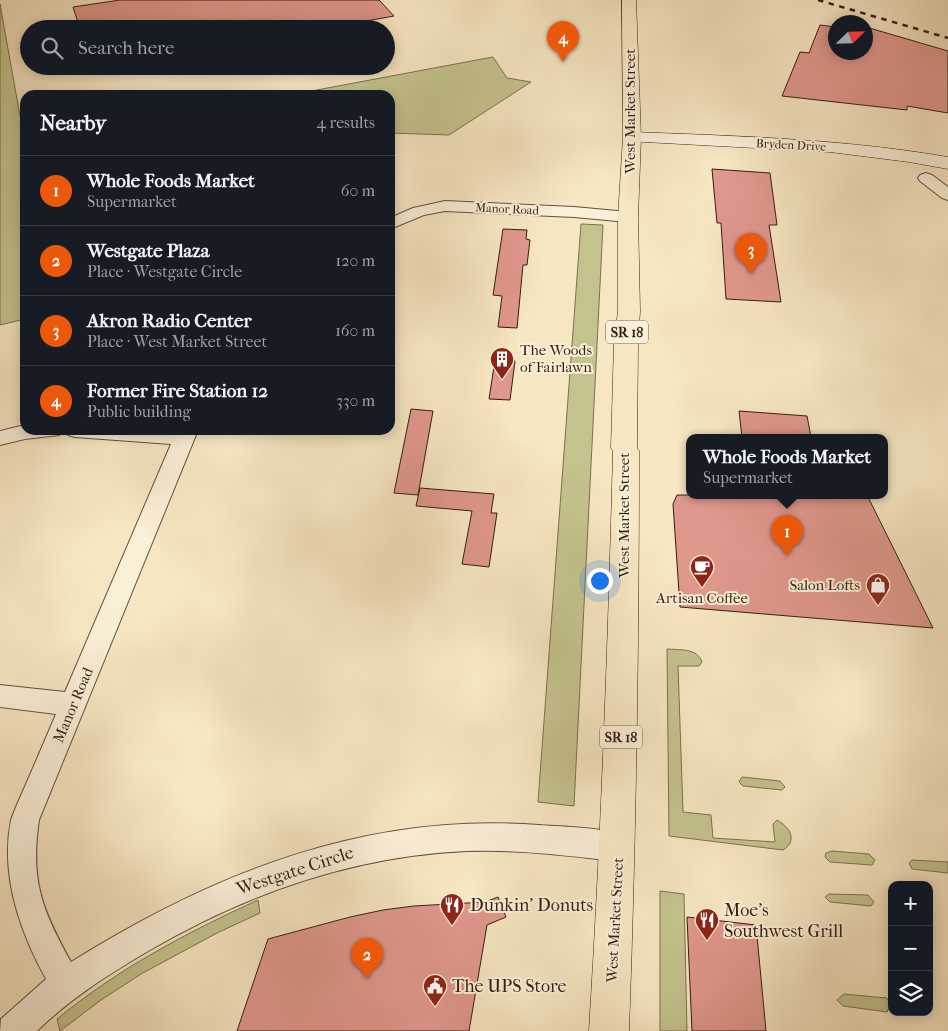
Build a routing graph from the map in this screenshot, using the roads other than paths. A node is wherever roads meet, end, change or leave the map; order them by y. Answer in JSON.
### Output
{"nodes":[{"id":1,"x":629,"y":0,"type":"edge"},
{"id":2,"x":632,"y":137,"type":"junction"},
{"id":3,"x":948,"y":163,"type":"edge"},
{"id":4,"x":926,"y":178,"type":"dead end"},
{"id":5,"x":948,"y":195,"type":"edge"},
{"id":6,"x":628,"y":217,"type":"junction"},
{"id":7,"x":395,"y":222,"type":"edge"},
{"id":8,"x":20,"y":433,"type":"edge"},
{"id":9,"x":187,"y":435,"type":"edge"},
{"id":10,"x":0,"y":438,"type":"edge"},
{"id":11,"x":0,"y":696,"type":"edge"},
{"id":12,"x":72,"y":705,"type":"junction"},
{"id":13,"x":618,"y":847,"type":"junction"},
{"id":14,"x":66,"y":984,"type":"junction"},
{"id":15,"x":13,"y":1031,"type":"edge"},
{"id":16,"x":609,"y":1031,"type":"edge"}],
"edges":[{"from":1,"to":2,"type":"main road","name":"West Market Street","number":"SR 18"},
{"from":2,"to":3,"type":"street","name":"Bryden Drive"},
{"from":2,"to":6,"type":"main road","name":"West Market Street","number":"SR 18"},
{"from":4,"to":5,"type":"street"},
{"from":6,"to":7,"type":"street","name":"Manor Road"},
{"from":6,"to":13,"type":"main road","name":"West Market Street","number":"SR 18"},
{"from":8,"to":10,"type":"street"},
{"from":9,"to":12,"type":"street","name":"Manor Road"},
{"from":11,"to":12,"type":"street"},
{"from":12,"to":14,"type":"street","name":"Manor Road"},
{"from":13,"to":14,"type":"street","name":"Westgate Circle"},
{"from":13,"to":16,"type":"main road","name":"West Market Street","number":"SR 18"},
{"from":14,"to":15,"type":"street","name":"Westgate Circle"}]}
